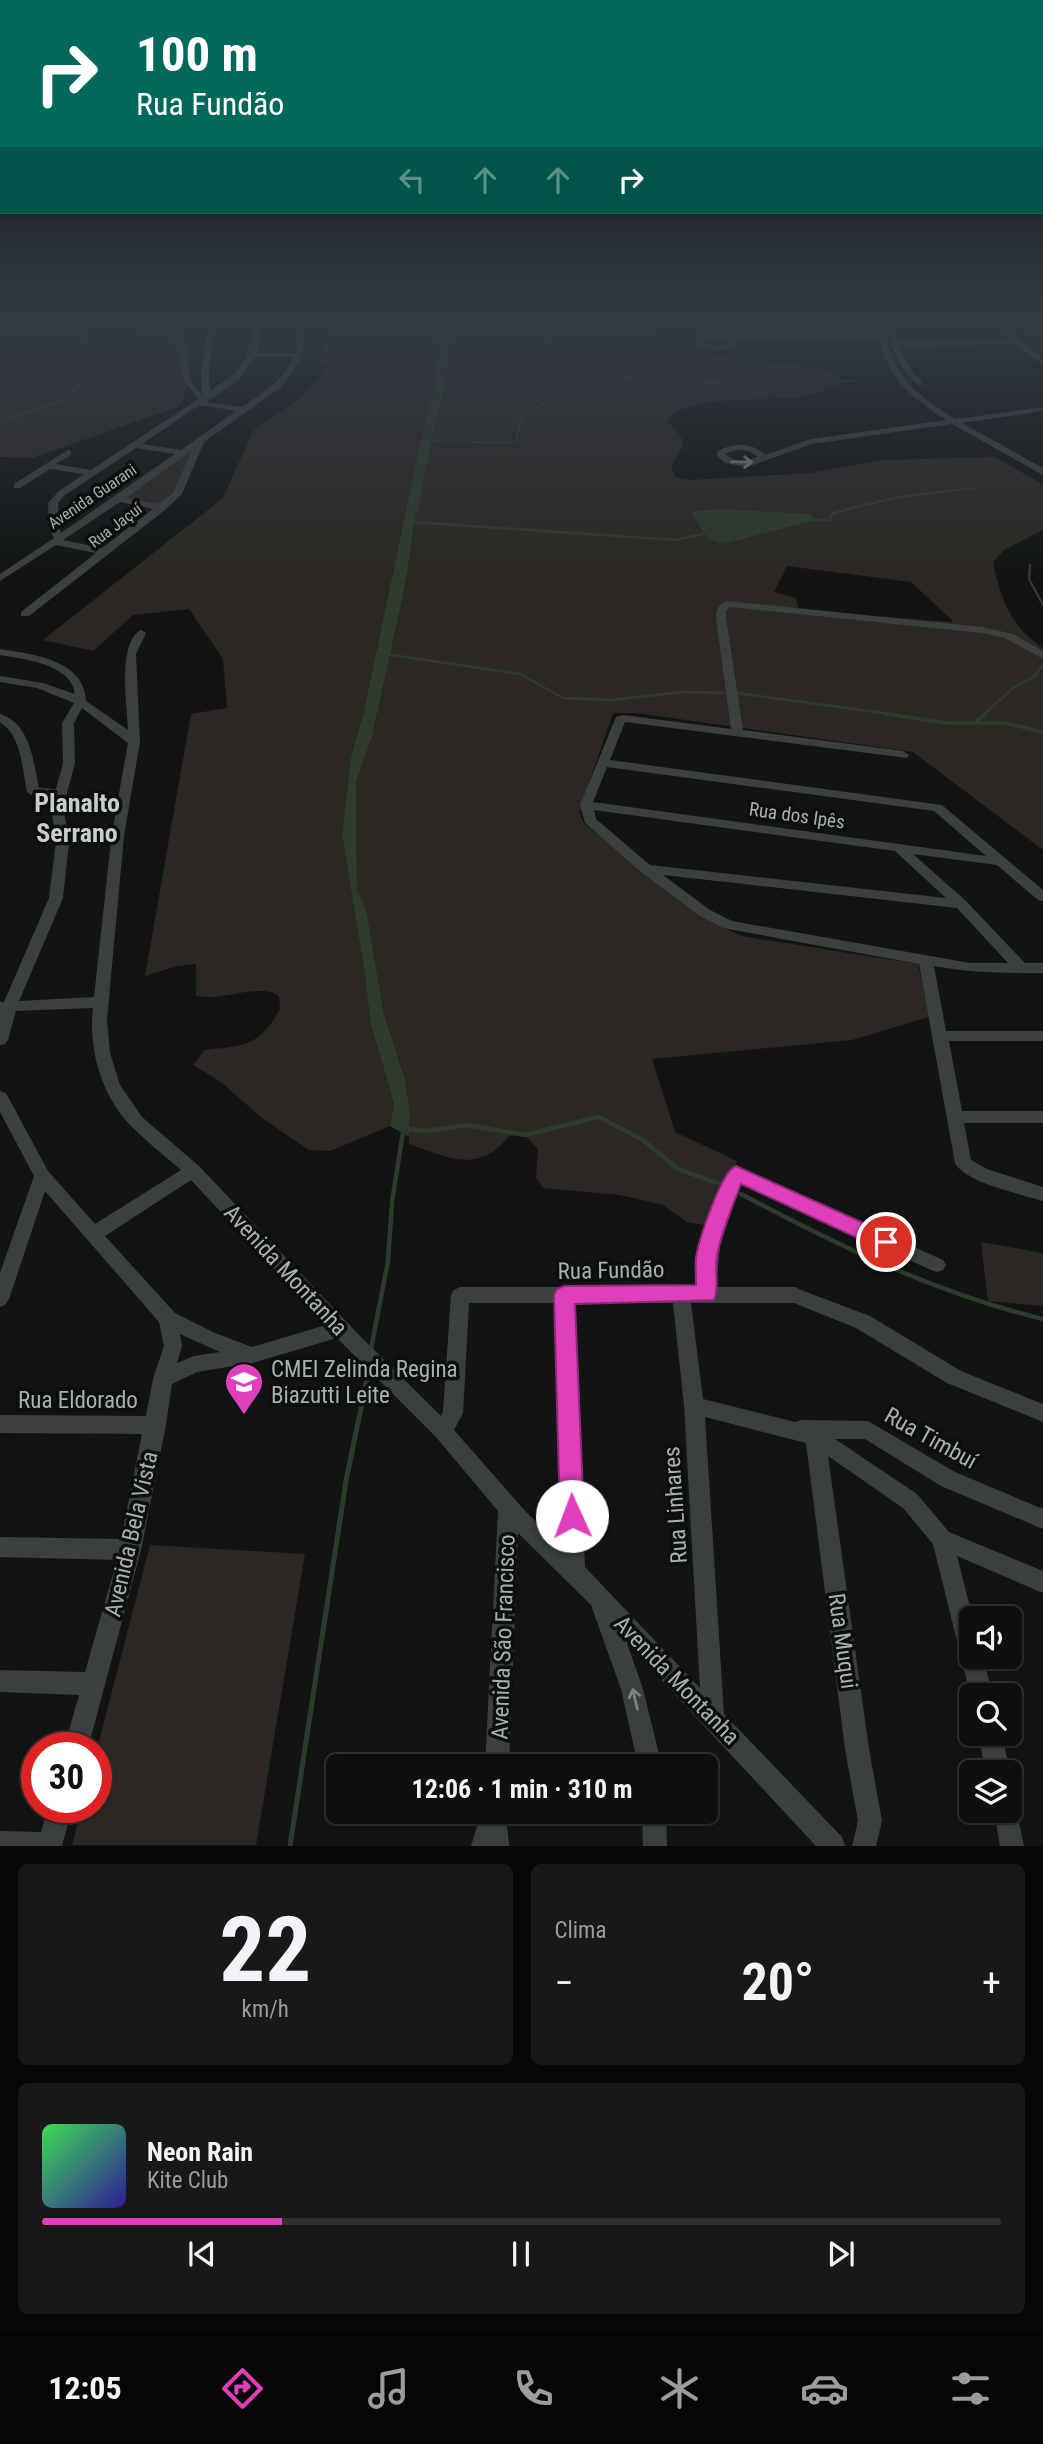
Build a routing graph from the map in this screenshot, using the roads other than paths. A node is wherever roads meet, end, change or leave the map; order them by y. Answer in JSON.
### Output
{"nodes":[{"id":1,"x":195,"y":405,"type":"edge"},
{"id":2,"x":225,"y":405,"type":"edge"},
{"id":3,"x":251,"y":405,"type":"edge"},
{"id":4,"x":933,"y":405,"type":"edge"},
{"id":5,"x":946,"y":405,"type":"edge"},
{"id":6,"x":1043,"y":409,"type":"edge"},
{"id":7,"x":245,"y":410,"type":"junction"},
{"id":8,"x":963,"y":419,"type":"junction"},
{"id":9,"x":952,"y":421,"type":"junction"},
{"id":10,"x":200,"y":442,"type":"junction"},
{"id":11,"x":134,"y":445,"type":"junction"},
{"id":12,"x":68,"y":453,"type":"dead end"},
{"id":13,"x":182,"y":453,"type":"junction"},
{"id":14,"x":762,"y":456,"type":"dead end"},
{"id":15,"x":1043,"y":463,"type":"edge"},
{"id":16,"x":50,"y":466,"type":"junction"},
{"id":17,"x":1043,"y":472,"type":"edge"},
{"id":18,"x":92,"y":473,"type":"junction"},
{"id":19,"x":17,"y":486,"type":"dead end"},
{"id":20,"x":118,"y":499,"type":"junction"},
{"id":21,"x":162,"y":508,"type":"junction"},
{"id":22,"x":56,"y":540,"type":"junction"},
{"id":23,"x":106,"y":552,"type":"junction"},
{"id":24,"x":0,"y":578,"type":"edge"},
{"id":25,"x":25,"y":614,"type":"dead end"},
{"id":26,"x":141,"y":634,"type":"dead end"},
{"id":27,"x":0,"y":652,"type":"edge"},
{"id":28,"x":1043,"y":656,"type":"edge"},
{"id":29,"x":0,"y":679,"type":"edge"},
{"id":30,"x":77,"y":684,"type":"junction"},
{"id":31,"x":59,"y":692,"type":"junction"},
{"id":32,"x":81,"y":700,"type":"junction"},
{"id":33,"x":0,"y":717,"type":"edge"},
{"id":34,"x":737,"y":731,"type":"junction"},
{"id":35,"x":134,"y":742,"type":"junction"},
{"id":36,"x":903,"y":755,"type":"dead end"},
{"id":37,"x":603,"y":763,"type":"junction"},
{"id":38,"x":61,"y":793,"type":"junction"},
{"id":39,"x":586,"y":805,"type":"junction"},
{"id":40,"x":118,"y":836,"type":"junction"},
{"id":41,"x":63,"y":841,"type":"junction"},
{"id":42,"x":900,"y":849,"type":"junction"},
{"id":43,"x":1003,"y":862,"type":"junction"},
{"id":44,"x":646,"y":869,"type":"junction"},
{"id":45,"x":1043,"y":897,"type":"edge"},
{"id":46,"x":961,"y":904,"type":"junction"},
{"id":47,"x":926,"y":960,"type":"junction"},
{"id":48,"x":1043,"y":968,"type":"edge"},
{"id":49,"x":1022,"y":969,"type":"junction"},
{"id":50,"x":102,"y":1002,"type":"junction"},
{"id":51,"x":5,"y":1007,"type":"edge"},
{"id":52,"x":940,"y":1036,"type":"junction"},
{"id":53,"x":1043,"y":1036,"type":"edge"},
{"id":54,"x":0,"y":1040,"type":"edge"},
{"id":55,"x":0,"y":1097,"type":"edge"},
{"id":56,"x":955,"y":1117,"type":"junction"},
{"id":57,"x":1043,"y":1117,"type":"edge"},
{"id":58,"x":193,"y":1171,"type":"junction"},
{"id":59,"x":42,"y":1176,"type":"junction"},
{"id":60,"x":1043,"y":1194,"type":"edge"},
{"id":61,"x":95,"y":1233,"type":"junction"},
{"id":62,"x":937,"y":1265,"type":"dead end"},
{"id":63,"x":681,"y":1293,"type":"junction"},
{"id":64,"x":707,"y":1294,"type":"junction"},
{"id":65,"x":564,"y":1295,"type":"junction"},
{"id":66,"x":0,"y":1299,"type":"edge"},
{"id":67,"x":168,"y":1319,"type":"junction"},
{"id":68,"x":347,"y":1336,"type":"junction"},
{"id":69,"x":252,"y":1355,"type":"junction"},
{"id":70,"x":163,"y":1379,"type":"junction"},
{"id":71,"x":694,"y":1406,"type":"junction"},
{"id":72,"x":1043,"y":1413,"type":"edge"},
{"id":73,"x":0,"y":1424,"type":"edge"},
{"id":74,"x":156,"y":1424,"type":"junction"},
{"id":75,"x":790,"y":1430,"type":"junction"},
{"id":76,"x":443,"y":1431,"type":"junction"},
{"id":77,"x":815,"y":1436,"type":"junction"},
{"id":78,"x":509,"y":1507,"type":"junction"},
{"id":79,"x":1043,"y":1519,"type":"edge"},
{"id":80,"x":942,"y":1539,"type":"junction"},
{"id":81,"x":0,"y":1546,"type":"edge"},
{"id":82,"x":130,"y":1550,"type":"junction"},
{"id":83,"x":574,"y":1571,"type":"junction"},
{"id":84,"x":1043,"y":1581,"type":"edge"},
{"id":85,"x":600,"y":1602,"type":"junction"},
{"id":86,"x":959,"y":1606,"type":"edge"},
{"id":87,"x":0,"y":1681,"type":"edge"},
{"id":88,"x":94,"y":1684,"type":"junction"},
{"id":89,"x":713,"y":1716,"type":"junction"},
{"id":90,"x":80,"y":1732,"type":"edge"},
{"id":91,"x":499,"y":1754,"type":"edge"},
{"id":92,"x":647,"y":1754,"type":"edge"},
{"id":93,"x":56,"y":1823,"type":"edge"},
{"id":94,"x":1008,"y":1823,"type":"edge"},
{"id":95,"x":491,"y":1824,"type":"edge"},
{"id":96,"x":496,"y":1824,"type":"edge"},
{"id":97,"x":654,"y":1824,"type":"edge"},
{"id":98,"x":0,"y":1843,"type":"edge"},
{"id":99,"x":49,"y":1845,"type":"edge"},
{"id":100,"x":483,"y":1846,"type":"edge"},
{"id":101,"x":497,"y":1846,"type":"edge"},
{"id":102,"x":655,"y":1846,"type":"edge"},
{"id":103,"x":834,"y":1846,"type":"edge"},
{"id":104,"x":864,"y":1846,"type":"edge"},
{"id":105,"x":1012,"y":1846,"type":"edge"}],
"edges":[{"from":1,"to":11,"type":"street"},
{"from":2,"to":7,"type":"street"},
{"from":3,"to":7,"type":"street","name":"Avenida Guarani"},
{"from":4,"to":9,"type":"street"},
{"from":5,"to":8,"type":"street"},
{"from":6,"to":8,"type":"street"},
{"from":7,"to":10,"type":"street","name":"Avenida Guarani"},
{"from":8,"to":9,"type":"street"},
{"from":8,"to":15,"type":"street"},
{"from":9,"to":14,"type":"street"},
{"from":9,"to":17,"type":"street"},
{"from":10,"to":13,"type":"street","name":"Avenida Guarani"},
{"from":10,"to":21,"type":"street","name":"Rua Jaçuí"},
{"from":11,"to":13,"type":"street"},
{"from":11,"to":18,"type":"street"},
{"from":12,"to":16,"type":"street"},
{"from":13,"to":20,"type":"street","name":"Avenida Guarani"},
{"from":16,"to":18,"type":"street"},
{"from":16,"to":19,"type":"street"},
{"from":18,"to":22,"type":"street"},
{"from":20,"to":21,"type":"street"},
{"from":20,"to":22,"type":"street","name":"Avenida Guarani"},
{"from":21,"to":23,"type":"street","name":"Rua Jaçuí"},
{"from":22,"to":23,"type":"street"},
{"from":22,"to":24,"type":"street","name":"Avenida Guarani"},
{"from":23,"to":25,"type":"street","name":"Rua Jaçuí"},
{"from":26,"to":35,"type":"street","name":"Avenida Montanha"},
{"from":27,"to":30,"type":"street"},
{"from":28,"to":34,"type":"street"},
{"from":29,"to":31,"type":"street"},
{"from":30,"to":31,"type":"street"},
{"from":30,"to":32,"type":"street"},
{"from":31,"to":32,"type":"street"},
{"from":32,"to":35,"type":"street"},
{"from":32,"to":38,"type":"street"},
{"from":33,"to":38,"type":"street"},
{"from":34,"to":36,"type":"street"},
{"from":34,"to":37,"type":"street"},
{"from":35,"to":40,"type":"street","name":"Avenida Montanha"},
{"from":37,"to":39,"type":"street"},
{"from":37,"to":43,"type":"street"},
{"from":38,"to":41,"type":"street"},
{"from":39,"to":42,"type":"street","name":"Rua dos Ipês"},
{"from":39,"to":44,"type":"street"},
{"from":40,"to":41,"type":"street"},
{"from":40,"to":50,"type":"street","name":"Avenida Montanha"},
{"from":41,"to":51,"type":"street"},
{"from":42,"to":43,"type":"street","name":"Rua dos Ipês"},
{"from":42,"to":46,"type":"street"},
{"from":43,"to":45,"type":"street"},
{"from":44,"to":46,"type":"street"},
{"from":44,"to":47,"type":"street"},
{"from":46,"to":49,"type":"street"},
{"from":47,"to":49,"type":"street"},
{"from":47,"to":52,"type":"street"},
{"from":48,"to":49,"type":"street"},
{"from":50,"to":51,"type":"street"},
{"from":50,"to":58,"type":"street","name":"Avenida Montanha"},
{"from":51,"to":54,"type":"street"},
{"from":52,"to":53,"type":"street"},
{"from":52,"to":56,"type":"street"},
{"from":55,"to":59,"type":"street"},
{"from":56,"to":57,"type":"street"},
{"from":56,"to":60,"type":"street"},
{"from":58,"to":61,"type":"street"},
{"from":58,"to":68,"type":"street","name":"Avenida Montanha"},
{"from":59,"to":61,"type":"street"},
{"from":59,"to":66,"type":"street"},
{"from":61,"to":67,"type":"street"},
{"from":62,"to":64,"type":"street"},
{"from":63,"to":64,"type":"street","name":"Rua Fundão"},
{"from":63,"to":65,"type":"street","name":"Rua Fundão"},
{"from":63,"to":71,"type":"street","name":"Rua Linhares"},
{"from":64,"to":72,"type":"street","name":"Rua Fundão"},
{"from":65,"to":76,"type":"street","name":"Rua Fundão"},
{"from":65,"to":83,"type":"street"},
{"from":67,"to":69,"type":"street"},
{"from":67,"to":70,"type":"street","name":"Avenida Bela Vista"},
{"from":68,"to":69,"type":"street"},
{"from":68,"to":76,"type":"street","name":"Avenida Montanha"},
{"from":69,"to":70,"type":"street"},
{"from":70,"to":74,"type":"street","name":"Avenida Bela Vista"},
{"from":71,"to":75,"type":"street"},
{"from":71,"to":89,"type":"street","name":"Rua Linhares"},
{"from":73,"to":74,"type":"street","name":"Rua Eldorado"},
{"from":74,"to":82,"type":"street","name":"Avenida Bela Vista"},
{"from":75,"to":77,"type":"street"},
{"from":75,"to":79,"type":"street","name":"Rua Timbuí"},
{"from":76,"to":78,"type":"street","name":"Avenida Montanha"},
{"from":77,"to":80,"type":"street"},
{"from":77,"to":104,"type":"street","name":"Rua Muqui"},
{"from":78,"to":83,"type":"street","name":"Avenida Montanha"},
{"from":78,"to":91,"type":"street","name":"Avenida São Francisco"},
{"from":80,"to":84,"type":"street"},
{"from":80,"to":86,"type":"street"},
{"from":81,"to":82,"type":"street"},
{"from":82,"to":88,"type":"street","name":"Avenida Bela Vista"},
{"from":83,"to":85,"type":"street","name":"Avenida Montanha"},
{"from":85,"to":89,"type":"street","name":"Avenida Montanha"},
{"from":92,"to":85,"type":"street","one_way":true},
{"from":87,"to":88,"type":"street"},
{"from":88,"to":90,"type":"street","name":"Avenida Bela Vista"},
{"from":89,"to":103,"type":"street","name":"Avenida Montanha"},
{"from":93,"to":99,"type":"street"},
{"from":94,"to":105,"type":"street"},
{"from":95,"to":100,"type":"street"},
{"from":96,"to":101,"type":"street"},
{"from":97,"to":102,"type":"street"},
{"from":98,"to":99,"type":"street"}]}
